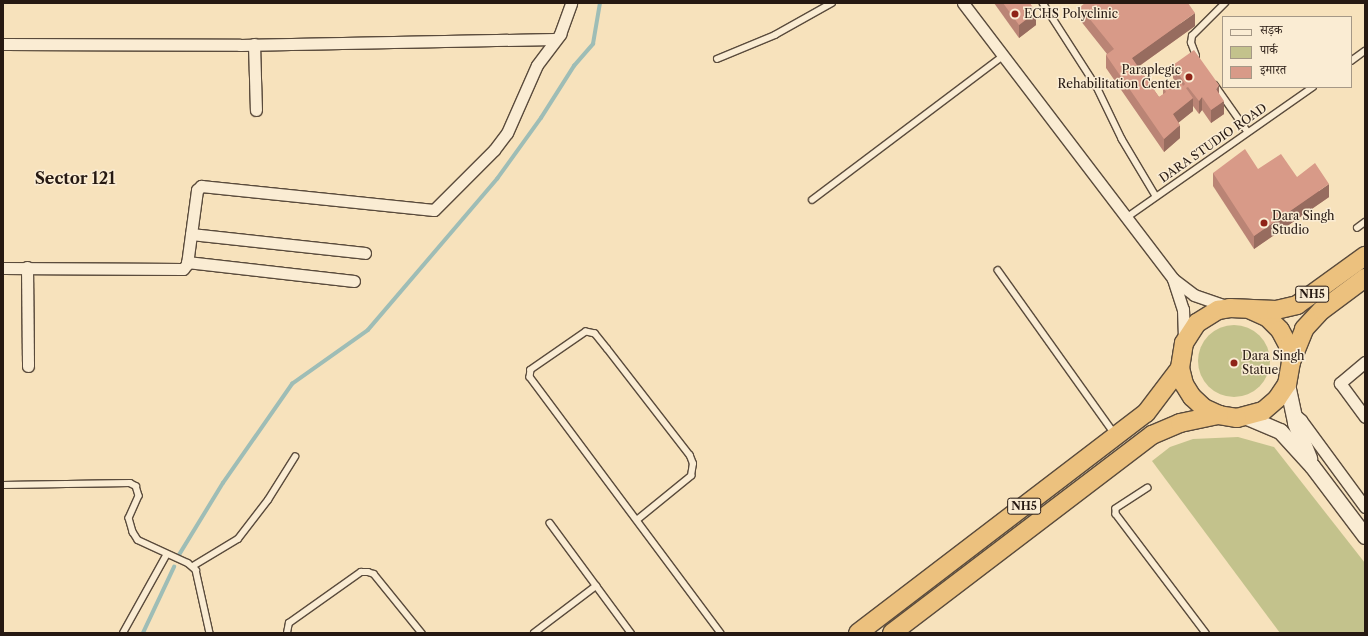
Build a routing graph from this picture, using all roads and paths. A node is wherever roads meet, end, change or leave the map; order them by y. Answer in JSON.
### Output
{"nodes":[{"id":1,"x":571,"y":3,"type":"edge"},
{"id":2,"x":832,"y":3,"type":"edge"},
{"id":3,"x":963,"y":3,"type":"edge"},
{"id":4,"x":1043,"y":3,"type":"edge"},
{"id":5,"x":1225,"y":3,"type":"edge"},
{"id":6,"x":555,"y":39,"type":"junction"},
{"id":7,"x":3,"y":44,"type":"edge"},
{"id":8,"x":254,"y":44,"type":"junction"},
{"id":9,"x":1365,"y":51,"type":"edge"},
{"id":10,"x":1003,"y":56,"type":"junction"},
{"id":11,"x":717,"y":59,"type":"dead end"},
{"id":12,"x":1352,"y":60,"type":"edge"},
{"id":13,"x":1200,"y":63,"type":"edge"},
{"id":14,"x":1209,"y":76,"type":"edge"},
{"id":15,"x":1312,"y":88,"type":"edge"},
{"id":16,"x":256,"y":110,"type":"dead end"},
{"id":17,"x":1248,"y":132,"type":"junction"},
{"id":18,"x":1156,"y":196,"type":"junction"},
{"id":19,"x":812,"y":200,"type":"dead end"},
{"id":20,"x":1126,"y":218,"type":"junction"},
{"id":21,"x":1365,"y":222,"type":"edge"},
{"id":22,"x":1357,"y":228,"type":"dead end"},
{"id":23,"x":191,"y":234,"type":"junction"},
{"id":24,"x":365,"y":253,"type":"dead end"},
{"id":25,"x":1365,"y":256,"type":"edge"},
{"id":26,"x":187,"y":262,"type":"junction"},
{"id":27,"x":27,"y":267,"type":"junction"},
{"id":28,"x":3,"y":268,"type":"edge"},
{"id":29,"x":998,"y":270,"type":"dead end"},
{"id":30,"x":1365,"y":278,"type":"edge"},
{"id":31,"x":1173,"y":279,"type":"junction"},
{"id":32,"x":354,"y":281,"type":"dead end"},
{"id":33,"x":1230,"y":308,"type":"junction"},
{"id":34,"x":1251,"y":310,"type":"junction"},
{"id":35,"x":1184,"y":344,"type":"junction"},
{"id":36,"x":1291,"y":362,"type":"junction"},
{"id":37,"x":1365,"y":362,"type":"edge"},
{"id":38,"x":28,"y":366,"type":"dead end"},
{"id":39,"x":1180,"y":368,"type":"junction"},
{"id":40,"x":1287,"y":384,"type":"junction"},
{"id":41,"x":1293,"y":414,"type":"junction"},
{"id":42,"x":1219,"y":415,"type":"junction"},
{"id":43,"x":1247,"y":417,"type":"junction"},
{"id":44,"x":1365,"y":417,"type":"edge"},
{"id":45,"x":1117,"y":436,"type":"junction"},
{"id":46,"x":295,"y":457,"type":"dead end"},
{"id":47,"x":1312,"y":466,"type":"junction"},
{"id":48,"x":3,"y":485,"type":"edge"},
{"id":49,"x":1148,"y":488,"type":"dead end"},
{"id":50,"x":1365,"y":507,"type":"edge"},
{"id":51,"x":637,"y":520,"type":"junction"},
{"id":52,"x":550,"y":523,"type":"dead end"},
{"id":53,"x":1365,"y":536,"type":"edge"},
{"id":54,"x":167,"y":554,"type":"junction"},
{"id":55,"x":193,"y":566,"type":"junction"},
{"id":56,"x":596,"y":586,"type":"junction"},
{"id":57,"x":123,"y":633,"type":"edge"},
{"id":58,"x":210,"y":633,"type":"edge"},
{"id":59,"x":287,"y":633,"type":"edge"},
{"id":60,"x":422,"y":633,"type":"edge"},
{"id":61,"x":534,"y":633,"type":"edge"},
{"id":62,"x":631,"y":633,"type":"edge"},
{"id":63,"x":721,"y":633,"type":"edge"},
{"id":64,"x":858,"y":633,"type":"edge"},
{"id":65,"x":892,"y":633,"type":"edge"},
{"id":66,"x":1206,"y":633,"type":"edge"}],
"edges":[{"from":1,"to":6,"type":"street"},
{"from":2,"to":11,"type":"lane"},
{"from":3,"to":10,"type":"street"},
{"from":4,"to":18,"type":"lane"},
{"from":5,"to":13,"type":"lane"},
{"from":6,"to":8,"type":"street"},
{"from":6,"to":23,"type":"street"},
{"from":7,"to":8,"type":"street"},
{"from":8,"to":16,"type":"street"},
{"from":9,"to":12,"type":"lane"},
{"from":10,"to":19,"type":"lane"},
{"from":10,"to":20,"type":"street"},
{"from":14,"to":17,"type":"lane"},
{"from":15,"to":17,"type":"lane","name":"DARA STUDIO ROAD"},
{"from":17,"to":18,"type":"lane","name":"DARA STUDIO ROAD"},
{"from":18,"to":20,"type":"lane","name":"DARA STUDIO ROAD"},
{"from":20,"to":31,"type":"street"},
{"from":21,"to":22,"type":"lane"},
{"from":23,"to":24,"type":"street"},
{"from":23,"to":26,"type":"street"},
{"from":25,"to":34,"type":"highway","number":"NH5"},
{"from":26,"to":27,"type":"street"},
{"from":26,"to":32,"type":"street"},
{"from":27,"to":28,"type":"street"},
{"from":27,"to":38,"type":"street"},
{"from":29,"to":45,"type":"lane"},
{"from":30,"to":36,"type":"highway","number":"NH5"},
{"from":31,"to":33,"type":"street"},
{"from":31,"to":35,"type":"street"},
{"from":33,"to":34,"type":"highway","number":"NH5"},
{"from":33,"to":35,"type":"highway","number":"NH5"},
{"from":34,"to":36,"type":"highway","number":"NH5"},
{"from":35,"to":39,"type":"highway","number":"NH5"},
{"from":36,"to":40,"type":"highway","number":"NH5"},
{"from":37,"to":44,"type":"street"},
{"from":39,"to":42,"type":"highway","number":"NH5"},
{"from":39,"to":45,"type":"highway","number":"NH5"},
{"from":40,"to":41,"type":"main road"},
{"from":40,"to":43,"type":"highway","number":"NH5"},
{"from":41,"to":47,"type":"main road"},
{"from":41,"to":50,"type":"street"},
{"from":42,"to":43,"type":"highway","number":"NH5"},
{"from":42,"to":65,"type":"highway","number":"NH5"},
{"from":43,"to":47,"type":"main road"},
{"from":45,"to":64,"type":"highway","number":"NH5"},
{"from":46,"to":55,"type":"lane"},
{"from":47,"to":53,"type":"main road"},
{"from":48,"to":54,"type":"lane"},
{"from":49,"to":66,"type":"lane"},
{"from":51,"to":51,"type":"lane"},
{"from":51,"to":63,"type":"lane"},
{"from":52,"to":56,"type":"lane"},
{"from":54,"to":55,"type":"lane"},
{"from":54,"to":57,"type":"lane"},
{"from":55,"to":58,"type":"lane"},
{"from":56,"to":61,"type":"lane"},
{"from":56,"to":62,"type":"lane"},
{"from":59,"to":60,"type":"lane"}]}
